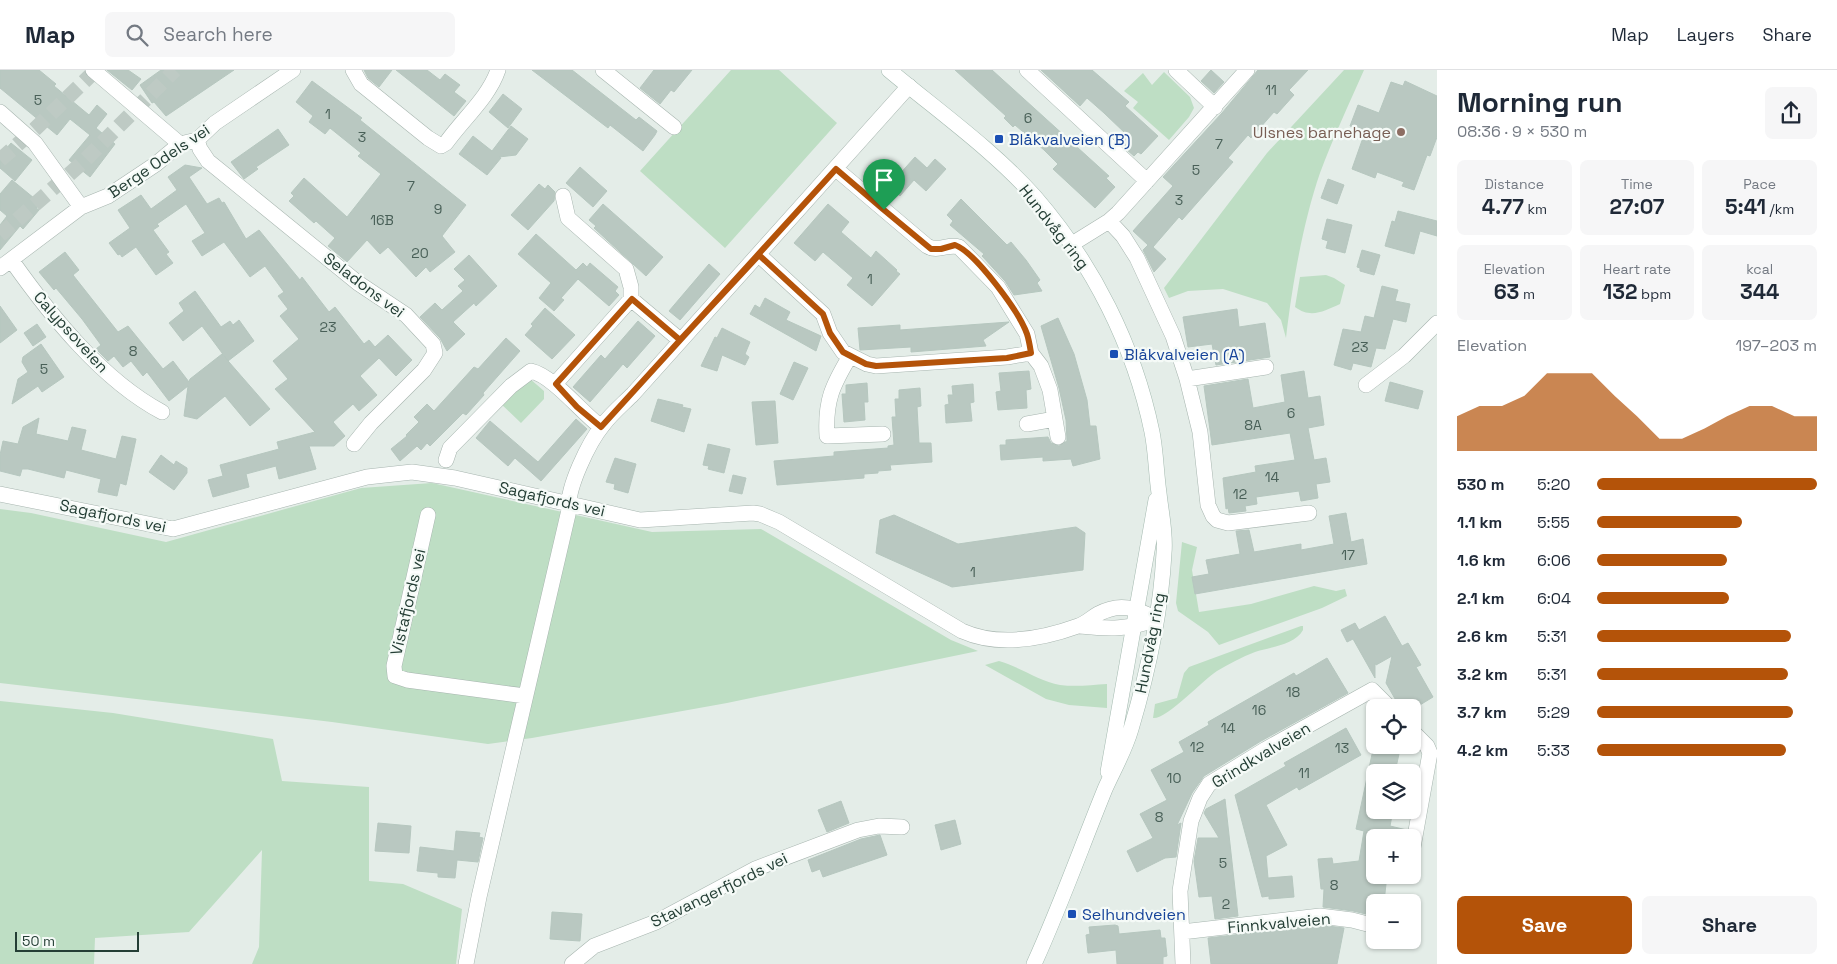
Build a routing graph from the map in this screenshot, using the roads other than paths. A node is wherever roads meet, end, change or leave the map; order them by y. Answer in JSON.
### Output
{"nodes":[{"id":1,"x":93,"y":70,"type":"edge"},
{"id":2,"x":293,"y":70,"type":"edge"},
{"id":3,"x":353,"y":70,"type":"edge"},
{"id":4,"x":498,"y":70,"type":"edge"},
{"id":5,"x":603,"y":70,"type":"edge"},
{"id":6,"x":889,"y":70,"type":"edge"},
{"id":7,"x":1027,"y":70,"type":"edge"},
{"id":8,"x":1176,"y":70,"type":"edge"},
{"id":9,"x":1247,"y":70,"type":"edge"},
{"id":10,"x":909,"y":86,"type":"junction"},
{"id":11,"x":1215,"y":107,"type":"junction"},
{"id":12,"x":0,"y":112,"type":"edge"},
{"id":13,"x":674,"y":127,"type":"dead end"},
{"id":14,"x":197,"y":140,"type":"junction"},
{"id":15,"x":180,"y":144,"type":"junction"},
{"id":16,"x":836,"y":169,"type":"junction"},
{"id":17,"x":1148,"y":181,"type":"junction"},
{"id":18,"x":563,"y":196,"type":"dead end"},
{"id":19,"x":81,"y":208,"type":"junction"},
{"id":20,"x":1110,"y":221,"type":"junction"},
{"id":21,"x":1072,"y":244,"type":"junction"},
{"id":22,"x":759,"y":255,"type":"junction"},
{"id":23,"x":6,"y":265,"type":"edge"},
{"id":24,"x":632,"y":299,"type":"junction"},
{"id":25,"x":1437,"y":323,"type":"edge"},
{"id":26,"x":680,"y":340,"type":"junction"},
{"id":27,"x":1031,"y":353,"type":"junction"},
{"id":28,"x":850,"y":356,"type":"junction"},
{"id":29,"x":1266,"y":367,"type":"dead end"},
{"id":30,"x":1187,"y":379,"type":"junction"},
{"id":31,"x":556,"y":384,"type":"junction"},
{"id":32,"x":1366,"y":385,"type":"dead end"},
{"id":33,"x":162,"y":412,"type":"dead end"},
{"id":34,"x":1055,"y":419,"type":"junction"},
{"id":35,"x":1027,"y":424,"type":"dead end"},
{"id":36,"x":601,"y":427,"type":"junction"},
{"id":37,"x":883,"y":434,"type":"dead end"},
{"id":38,"x":1058,"y":437,"type":"dead end"},
{"id":39,"x":361,"y":443,"type":"dead end"},
{"id":40,"x":446,"y":460,"type":"dead end"},
{"id":41,"x":1158,"y":491,"type":"junction"},
{"id":42,"x":0,"y":494,"type":"edge"},
{"id":43,"x":568,"y":502,"type":"junction"},
{"id":44,"x":1309,"y":513,"type":"dead end"},
{"id":45,"x":428,"y":516,"type":"dead end"},
{"id":46,"x":1138,"y":609,"type":"junction"},
{"id":47,"x":1156,"y":619,"type":"junction"},
{"id":48,"x":1080,"y":626,"type":"junction"},
{"id":49,"x":1135,"y":627,"type":"junction"},
{"id":50,"x":525,"y":696,"type":"junction"},
{"id":51,"x":1381,"y":699,"type":"edge"},
{"id":52,"x":1421,"y":740,"type":"edge"},
{"id":53,"x":1106,"y":789,"type":"junction"},
{"id":54,"x":902,"y":827,"type":"dead end"},
{"id":55,"x":1416,"y":829,"type":"edge"},
{"id":56,"x":1366,"y":924,"type":"edge"},
{"id":57,"x":1182,"y":932,"type":"junction"},
{"id":58,"x":466,"y":964,"type":"edge"},
{"id":59,"x":572,"y":964,"type":"edge"},
{"id":60,"x":1034,"y":964,"type":"edge"},
{"id":61,"x":1183,"y":964,"type":"edge"}],
"edges":[{"from":1,"to":15,"type":"street"},
{"from":2,"to":14,"type":"street","name":"Berge Odels vei"},
{"from":3,"to":4,"type":"street"},
{"from":5,"to":13,"type":"street"},
{"from":6,"to":10,"type":"street","name":"Hundvåg ring"},
{"from":7,"to":17,"type":"street"},
{"from":8,"to":11,"type":"street"},
{"from":9,"to":11,"type":"street"},
{"from":10,"to":16,"type":"street"},
{"from":10,"to":21,"type":"street","name":"Hundvåg ring"},
{"from":11,"to":17,"type":"street"},
{"from":12,"to":19,"type":"street"},
{"from":14,"to":15,"type":"street","name":"Berge Odels vei"},
{"from":14,"to":39,"type":"street","name":"Seladons vei"},
{"from":15,"to":19,"type":"street","name":"Berge Odels vei"},
{"from":16,"to":22,"type":"street"},
{"from":16,"to":27,"type":"street"},
{"from":17,"to":20,"type":"street"},
{"from":18,"to":24,"type":"street"},
{"from":19,"to":23,"type":"street","name":"Berge Odels vei"},
{"from":20,"to":21,"type":"street"},
{"from":20,"to":30,"type":"street"},
{"from":21,"to":41,"type":"street","name":"Hundvåg ring"},
{"from":22,"to":26,"type":"street"},
{"from":22,"to":28,"type":"street"},
{"from":23,"to":33,"type":"street","name":"Calypsoveien"},
{"from":24,"to":26,"type":"street"},
{"from":24,"to":31,"type":"street"},
{"from":25,"to":32,"type":"street"},
{"from":26,"to":36,"type":"street"},
{"from":27,"to":28,"type":"street"},
{"from":27,"to":34,"type":"street"},
{"from":28,"to":37,"type":"street"},
{"from":29,"to":30,"type":"street"},
{"from":30,"to":44,"type":"street"},
{"from":31,"to":36,"type":"street"},
{"from":31,"to":40,"type":"street"},
{"from":34,"to":35,"type":"street"},
{"from":34,"to":38,"type":"street"},
{"from":36,"to":43,"type":"street"},
{"from":41,"to":46,"type":"street","name":"Hundvåg ring"},
{"from":41,"to":47,"type":"street","name":"Hundvåg ring"},
{"from":42,"to":43,"type":"street","name":"Sagafjords vei"},
{"from":43,"to":48,"type":"street","name":"Sagafjords vei"},
{"from":43,"to":50,"type":"street"},
{"from":45,"to":50,"type":"street","name":"Vistafjords vei"},
{"from":46,"to":47,"type":"street","name":"Sagafjords vei"},
{"from":46,"to":48,"type":"street","name":"Sagafjords vei"},
{"from":46,"to":49,"type":"street","name":"Hundvåg ring"},
{"from":47,"to":49,"type":"street","name":"Sagafjords vei"},
{"from":47,"to":53,"type":"street","name":"Hundvåg ring"},
{"from":48,"to":49,"type":"street","name":"Sagafjords vei"},
{"from":49,"to":53,"type":"street","name":"Hundvåg ring"},
{"from":50,"to":58,"type":"street"},
{"from":51,"to":57,"type":"street","name":"Grindkvalveien"},
{"from":52,"to":55,"type":"street"},
{"from":53,"to":60,"type":"street","name":"Hundvåg ring"},
{"from":54,"to":59,"type":"street","name":"Stavangerfjords vei"},
{"from":56,"to":57,"type":"street","name":"Finnkvalveien"},
{"from":57,"to":61,"type":"street","name":"Grindkvalveien"}]}
